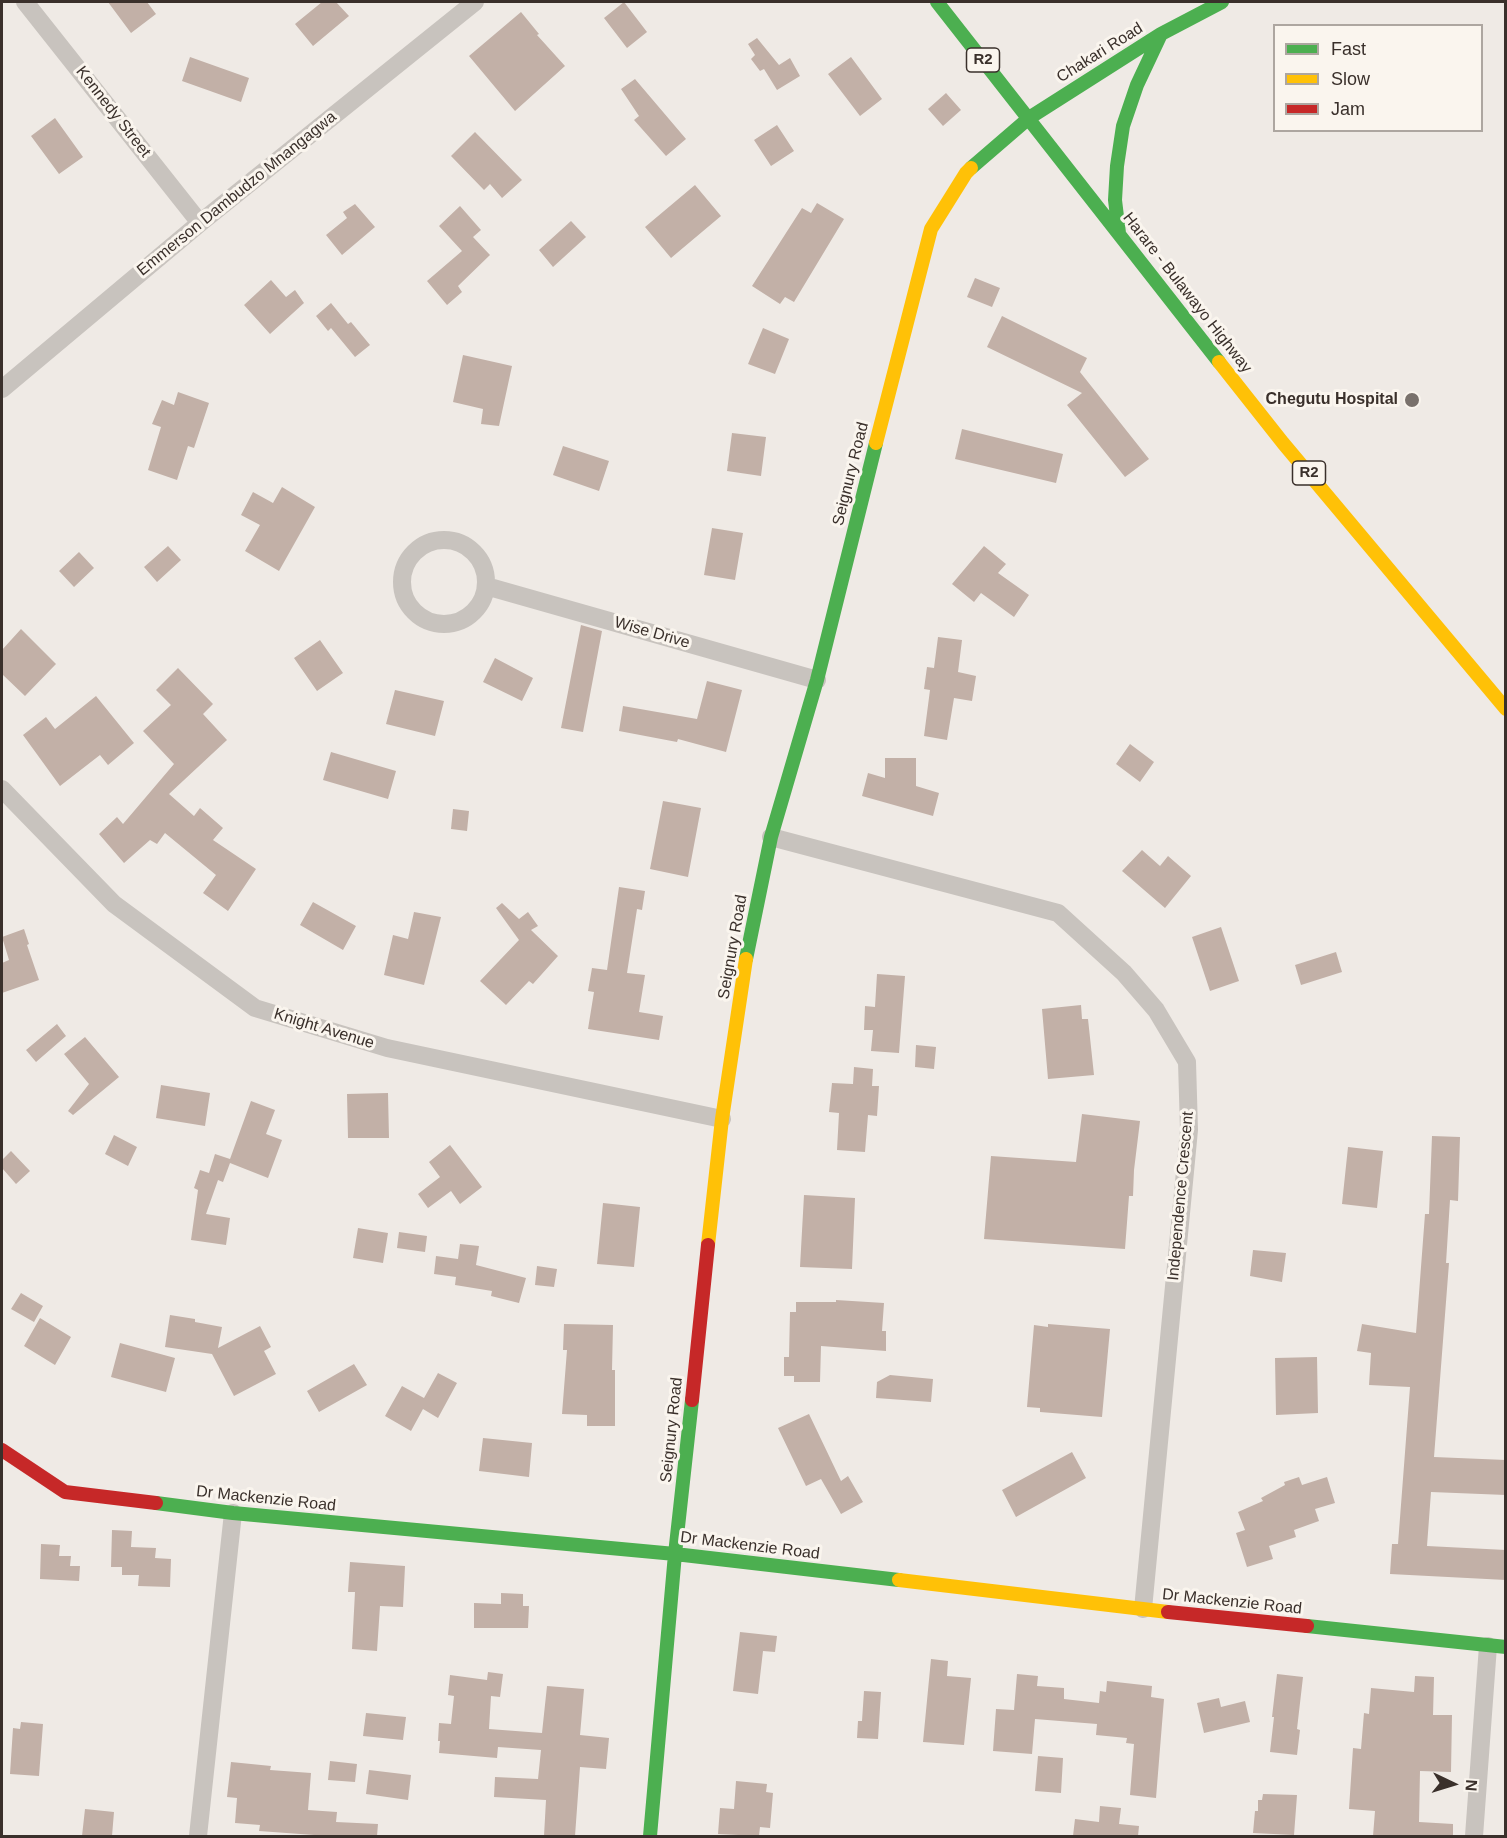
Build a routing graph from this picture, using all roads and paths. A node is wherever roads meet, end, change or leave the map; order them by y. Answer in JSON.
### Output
{"nodes":[{"id":1,"x":25,"y":2,"type":"edge"},
{"id":2,"x":475,"y":2,"type":"edge"},
{"id":3,"x":937,"y":2,"type":"edge"},
{"id":4,"x":1222,"y":2,"type":"edge"},
{"id":5,"x":1161,"y":34,"type":"junction"},
{"id":6,"x":1029,"y":118,"type":"junction"},
{"id":7,"x":200,"y":223,"type":"junction"},
{"id":8,"x":1119,"y":233,"type":"junction"},
{"id":9,"x":2,"y":389,"type":"edge"},
{"id":10,"x":486,"y":586,"type":"junction"},
{"id":11,"x":817,"y":680,"type":"junction"},
{"id":12,"x":1506,"y":709,"type":"edge"},
{"id":13,"x":2,"y":789,"type":"edge"},
{"id":14,"x":771,"y":837,"type":"junction"},
{"id":15,"x":722,"y":1119,"type":"junction"},
{"id":16,"x":2,"y":1450,"type":"edge"},
{"id":17,"x":233,"y":1513,"type":"junction"},
{"id":18,"x":675,"y":1554,"type":"junction"},
{"id":19,"x":1143,"y":1609,"type":"junction"},
{"id":20,"x":1497,"y":1647,"type":"edge"},
{"id":21,"x":198,"y":1836,"type":"edge"},
{"id":22,"x":650,"y":1836,"type":"edge"},
{"id":23,"x":1474,"y":1836,"type":"edge"}],
"edges":[{"from":1,"to":7,"type":"street","name":"Kennedy Street"},
{"from":2,"to":7,"type":"street","name":"Emmerson Dambudzo Mnangagwa"},
{"from":3,"to":6,"type":"main road","number":"R2"},
{"from":4,"to":5,"type":"main road","name":"Chakari Road"},
{"from":5,"to":6,"type":"main road","name":"Chakari Road"},
{"from":5,"to":8,"type":"main road"},
{"from":6,"to":8,"type":"main road","name":"Harare - Bulawayo Highway","number":"R2"},
{"from":6,"to":11,"type":"main road","name":"Seignury Road"},
{"from":7,"to":9,"type":"street","name":"Emmerson Dambudzo Mnangagwa"},
{"from":8,"to":12,"type":"main road","name":"Harare - Bulawayo Highway","number":"R2"},
{"from":10,"to":10,"type":"street"},
{"from":10,"to":11,"type":"street","name":"Wise Drive"},
{"from":11,"to":14,"type":"main road","name":"Seignury Road"},
{"from":13,"to":15,"type":"street","name":"Knight Avenue"},
{"from":14,"to":15,"type":"main road","name":"Seignury Road"},
{"from":14,"to":19,"type":"street","name":"Independence Crescent"},
{"from":15,"to":18,"type":"main road","name":"Seignury Road"},
{"from":16,"to":17,"type":"main road","name":"Dr Mackenzie Road"},
{"from":17,"to":18,"type":"main road","name":"Dr Mackenzie Road"},
{"from":17,"to":21,"type":"street"},
{"from":18,"to":19,"type":"main road","name":"Dr Mackenzie Road"},
{"from":18,"to":22,"type":"main road","name":"Seignury Road"},
{"from":19,"to":20,"type":"main road","name":"Dr Mackenzie Road"},
{"from":20,"to":23,"type":"street"}]}
